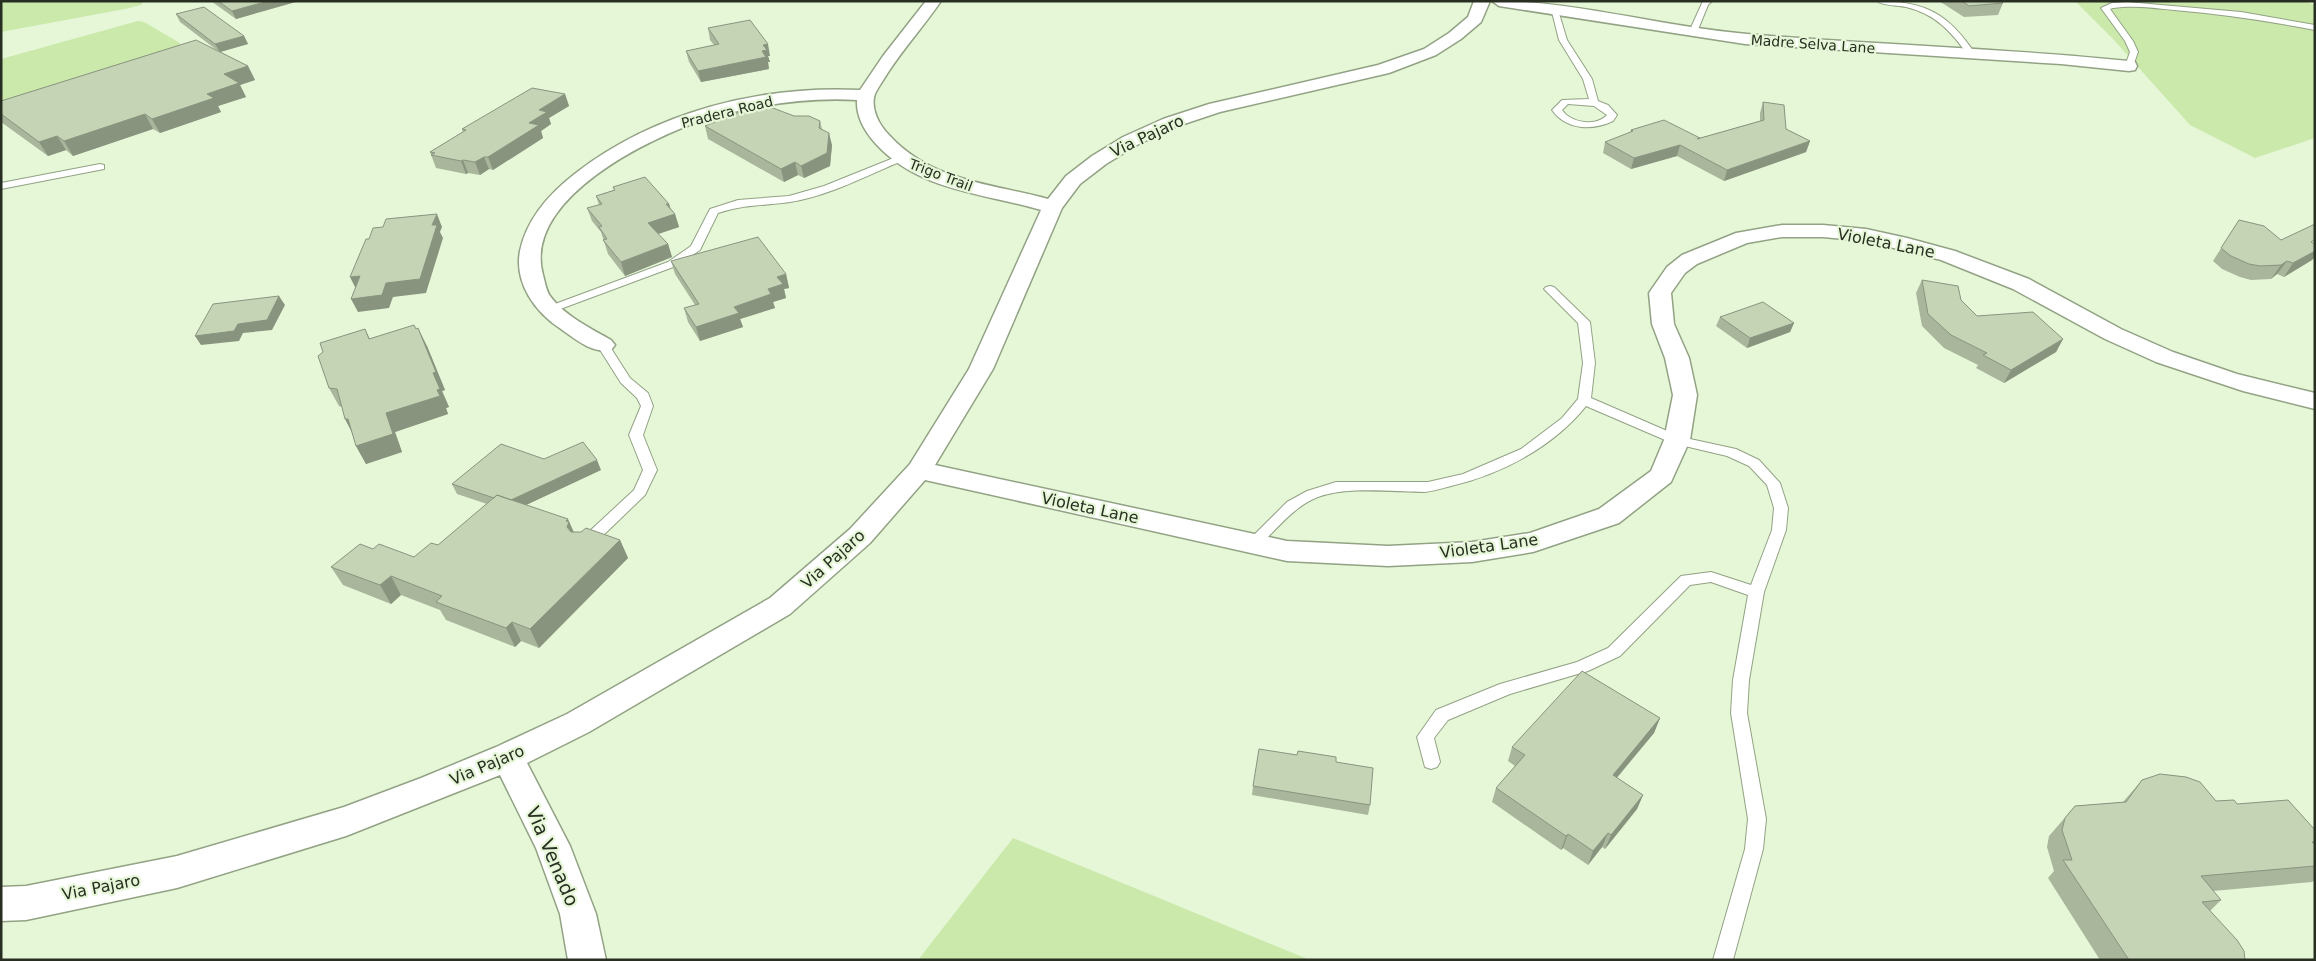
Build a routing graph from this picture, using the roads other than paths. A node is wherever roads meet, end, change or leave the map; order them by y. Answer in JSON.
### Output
{"nodes":[{"id":1,"x":934,"y":1,"type":"edge"},
{"id":2,"x":1482,"y":1,"type":"edge"},
{"id":3,"x":1499,"y":1,"type":"edge"},
{"id":4,"x":1708,"y":1,"type":"edge"},
{"id":5,"x":1880,"y":1,"type":"edge"},
{"id":6,"x":1554,"y":10,"type":"junction"},
{"id":7,"x":2315,"y":28,"type":"edge"},
{"id":8,"x":1693,"y":32,"type":"junction"},
{"id":9,"x":1972,"y":55,"type":"junction"},
{"id":10,"x":2128,"y":66,"type":"joint"},
{"id":11,"x":866,"y":95,"type":"junction"},
{"id":12,"x":1594,"y":102,"type":"junction"},
{"id":13,"x":900,"y":158,"type":"junction"},
{"id":14,"x":100,"y":167,"type":"dead end"},
{"id":15,"x":1,"y":186,"type":"edge"},
{"id":16,"x":1052,"y":207,"type":"junction"},
{"id":17,"x":1550,"y":289,"type":"dead end"},
{"id":18,"x":551,"y":309,"type":"junction"},
{"id":19,"x":603,"y":345,"type":"joint"},
{"id":20,"x":1584,"y":400,"type":"junction"},
{"id":21,"x":2315,"y":402,"type":"edge"},
{"id":22,"x":1677,"y":440,"type":"junction"},
{"id":23,"x":919,"y":470,"type":"junction"},
{"id":24,"x":584,"y":544,"type":"edge"},
{"id":25,"x":1252,"y":544,"type":"junction"},
{"id":26,"x":1756,"y":592,"type":"junction"},
{"id":27,"x":508,"y":757,"type":"junction"},
{"id":28,"x":1431,"y":762,"type":"dead end"},
{"id":29,"x":1,"y":904,"type":"edge"},
{"id":30,"x":587,"y":960,"type":"edge"},
{"id":31,"x":1723,"y":960,"type":"edge"}],
"edges":[{"from":1,"to":11,"type":"street"},
{"from":2,"to":16,"type":"street","name":"Via Pajaro"},
{"from":3,"to":6,"type":"street","name":"Madre Selva Lane"},
{"from":4,"to":8,"type":"lane"},
{"from":5,"to":9,"type":"lane"},
{"from":6,"to":8,"type":"street","name":"Madre Selva Lane"},
{"from":6,"to":12,"type":"lane"},
{"from":7,"to":10,"type":"lane"},
{"from":8,"to":9,"type":"street","name":"Madre Selva Lane"},
{"from":9,"to":10,"type":"street","name":"Madre Selva Lane"},
{"from":11,"to":13,"type":"street","name":"Trigo Trail"},
{"from":11,"to":18,"type":"street","name":"Pradera Road"},
{"from":12,"to":12,"type":"lane"},
{"from":13,"to":16,"type":"street","name":"Trigo Trail"},
{"from":13,"to":18,"type":"lane"},
{"from":14,"to":15,"type":"lane"},
{"from":16,"to":23,"type":"street","name":"Via Pajaro"},
{"from":17,"to":20,"type":"lane"},
{"from":18,"to":19,"type":"street","name":"Pradera Road"},
{"from":19,"to":24,"type":"lane"},
{"from":20,"to":22,"type":"lane"},
{"from":20,"to":25,"type":"lane"},
{"from":21,"to":22,"type":"street","name":"Violeta Lane"},
{"from":22,"to":25,"type":"street","name":"Violeta Lane"},
{"from":22,"to":26,"type":"lane"},
{"from":23,"to":25,"type":"street","name":"Violeta Lane"},
{"from":23,"to":27,"type":"street","name":"Via Pajaro"},
{"from":26,"to":28,"type":"lane"},
{"from":26,"to":31,"type":"lane"},
{"from":27,"to":29,"type":"street","name":"Via Pajaro"},
{"from":27,"to":30,"type":"street","name":"Via Venado"}]}
